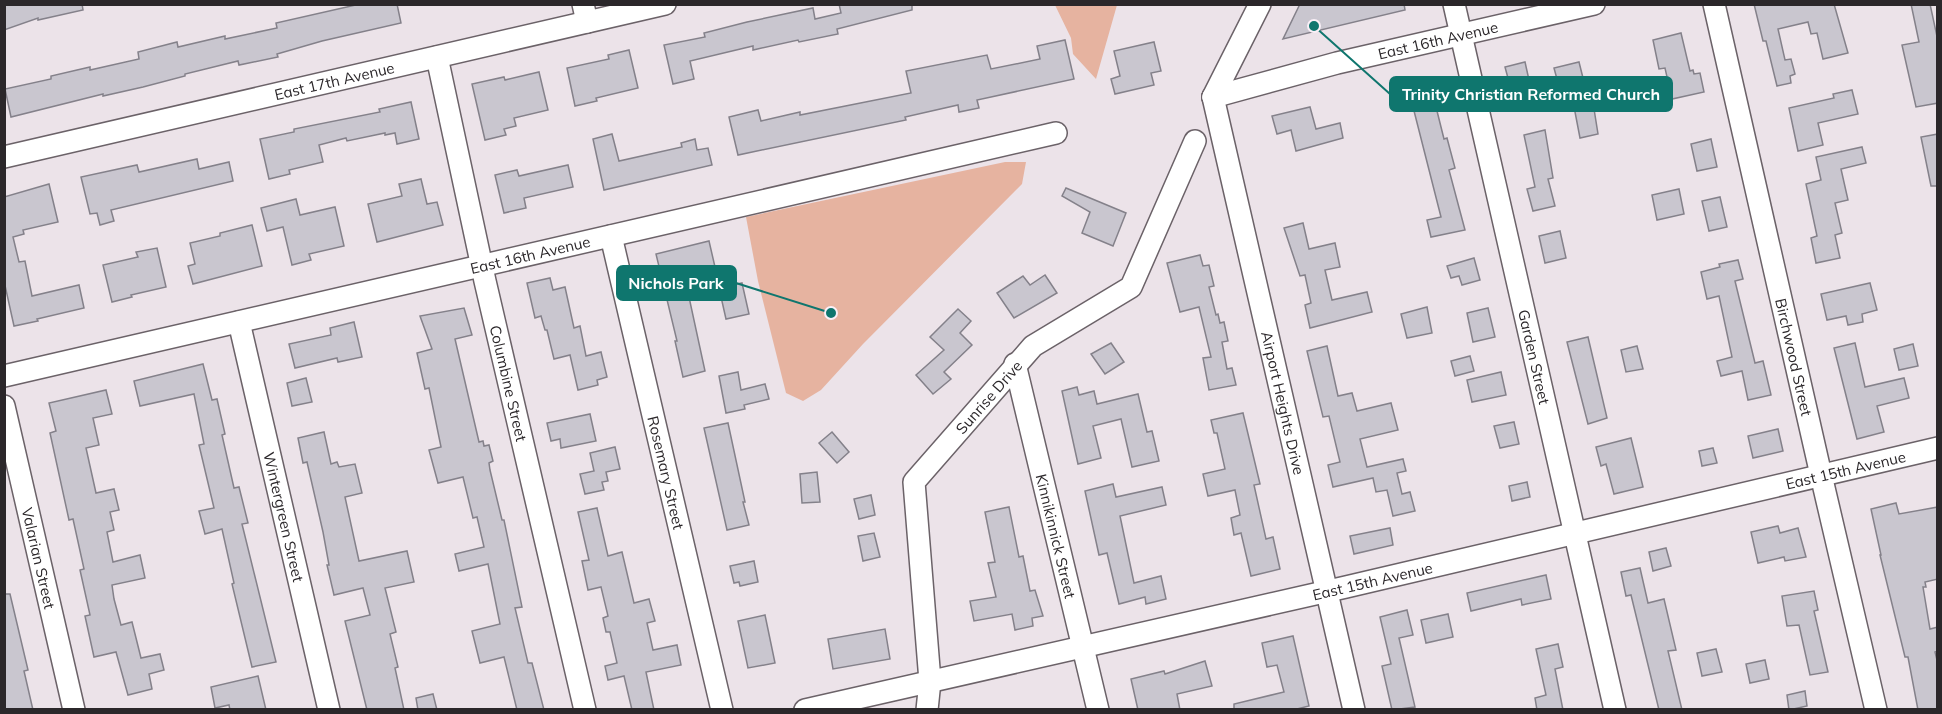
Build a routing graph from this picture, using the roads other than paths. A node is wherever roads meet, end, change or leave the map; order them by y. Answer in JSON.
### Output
{"nodes":[{"id":1,"x":664,"y":4,"type":"edge"},
{"id":2,"x":1260,"y":4,"type":"edge"},
{"id":3,"x":1454,"y":4,"type":"edge"},
{"id":4,"x":1594,"y":4,"type":"edge"},
{"id":5,"x":1714,"y":4,"type":"edge"},
{"id":6,"x":585,"y":13,"type":"edge"},
{"id":7,"x":1462,"y":35,"type":"junction"},
{"id":8,"x":436,"y":57,"type":"junction"},
{"id":9,"x":1213,"y":97,"type":"junction"},
{"id":10,"x":1056,"y":133,"type":"dead end"},
{"id":11,"x":1195,"y":141,"type":"dead end"},
{"id":12,"x":4,"y":157,"type":"edge"},
{"id":13,"x":611,"y":236,"type":"junction"},
{"id":14,"x":481,"y":266,"type":"junction"},
{"id":15,"x":239,"y":322,"type":"junction"},
{"id":16,"x":1015,"y":364,"type":"junction"},
{"id":17,"x":4,"y":376,"type":"edge"},
{"id":18,"x":4,"y":406,"type":"edge"},
{"id":19,"x":1938,"y":448,"type":"edge"},
{"id":20,"x":1821,"y":475,"type":"junction"},
{"id":21,"x":1574,"y":533,"type":"junction"},
{"id":22,"x":1327,"y":591,"type":"junction"},
{"id":23,"x":1083,"y":646,"type":"junction"},
{"id":24,"x":930,"y":681,"type":"junction"},
{"id":25,"x":74,"y":710,"type":"edge"},
{"id":26,"x":329,"y":710,"type":"edge"},
{"id":27,"x":585,"y":710,"type":"edge"},
{"id":28,"x":722,"y":710,"type":"edge"},
{"id":29,"x":806,"y":710,"type":"edge"},
{"id":30,"x":927,"y":710,"type":"edge"},
{"id":31,"x":1098,"y":710,"type":"edge"},
{"id":32,"x":1354,"y":710,"type":"edge"},
{"id":33,"x":1615,"y":710,"type":"edge"},
{"id":34,"x":1876,"y":710,"type":"edge"}],
"edges":[{"from":1,"to":6,"type":"street","name":"East 17th Avenue"},
{"from":2,"to":9,"type":"street"},
{"from":3,"to":7,"type":"street","name":"Garden Street"},
{"from":4,"to":7,"type":"street","name":"East 16th Avenue"},
{"from":5,"to":20,"type":"street","name":"Birchwood Street"},
{"from":6,"to":8,"type":"street","name":"East 17th Avenue"},
{"from":7,"to":9,"type":"street","name":"East 16th Avenue"},
{"from":7,"to":21,"type":"street","name":"Garden Street"},
{"from":8,"to":12,"type":"street","name":"East 17th Avenue"},
{"from":8,"to":14,"type":"street","name":"Columbine Street"},
{"from":9,"to":22,"type":"street","name":"Airport Heights Drive"},
{"from":10,"to":13,"type":"street","name":"East 16th Avenue"},
{"from":11,"to":16,"type":"street","name":"Sunrise Drive"},
{"from":13,"to":14,"type":"street","name":"East 16th Avenue"},
{"from":13,"to":28,"type":"street","name":"Rosemary Street"},
{"from":14,"to":15,"type":"street","name":"East 16th Avenue"},
{"from":14,"to":27,"type":"street","name":"Columbine Street"},
{"from":15,"to":17,"type":"street","name":"East 16th Avenue"},
{"from":15,"to":26,"type":"street","name":"Wintergreen Street"},
{"from":16,"to":23,"type":"street","name":"Kinnikinnick Street"},
{"from":16,"to":24,"type":"street","name":"Sunrise Drive"},
{"from":18,"to":25,"type":"street","name":"Valarian Street"},
{"from":19,"to":20,"type":"street","name":"East 15th Avenue"},
{"from":20,"to":21,"type":"street","name":"East 15th Avenue"},
{"from":20,"to":34,"type":"street","name":"Birchwood Street"},
{"from":21,"to":22,"type":"street","name":"East 15th Avenue"},
{"from":21,"to":33,"type":"street","name":"Garden Street"},
{"from":22,"to":23,"type":"street","name":"East 15th Avenue"},
{"from":22,"to":32,"type":"street","name":"Airport Heights Drive"},
{"from":23,"to":24,"type":"street","name":"East 15th Avenue"},
{"from":23,"to":31,"type":"street","name":"Kinnikinnick Street"},
{"from":24,"to":29,"type":"street","name":"East 15th Avenue"},
{"from":24,"to":30,"type":"street","name":"Sunrise Drive"}]}
